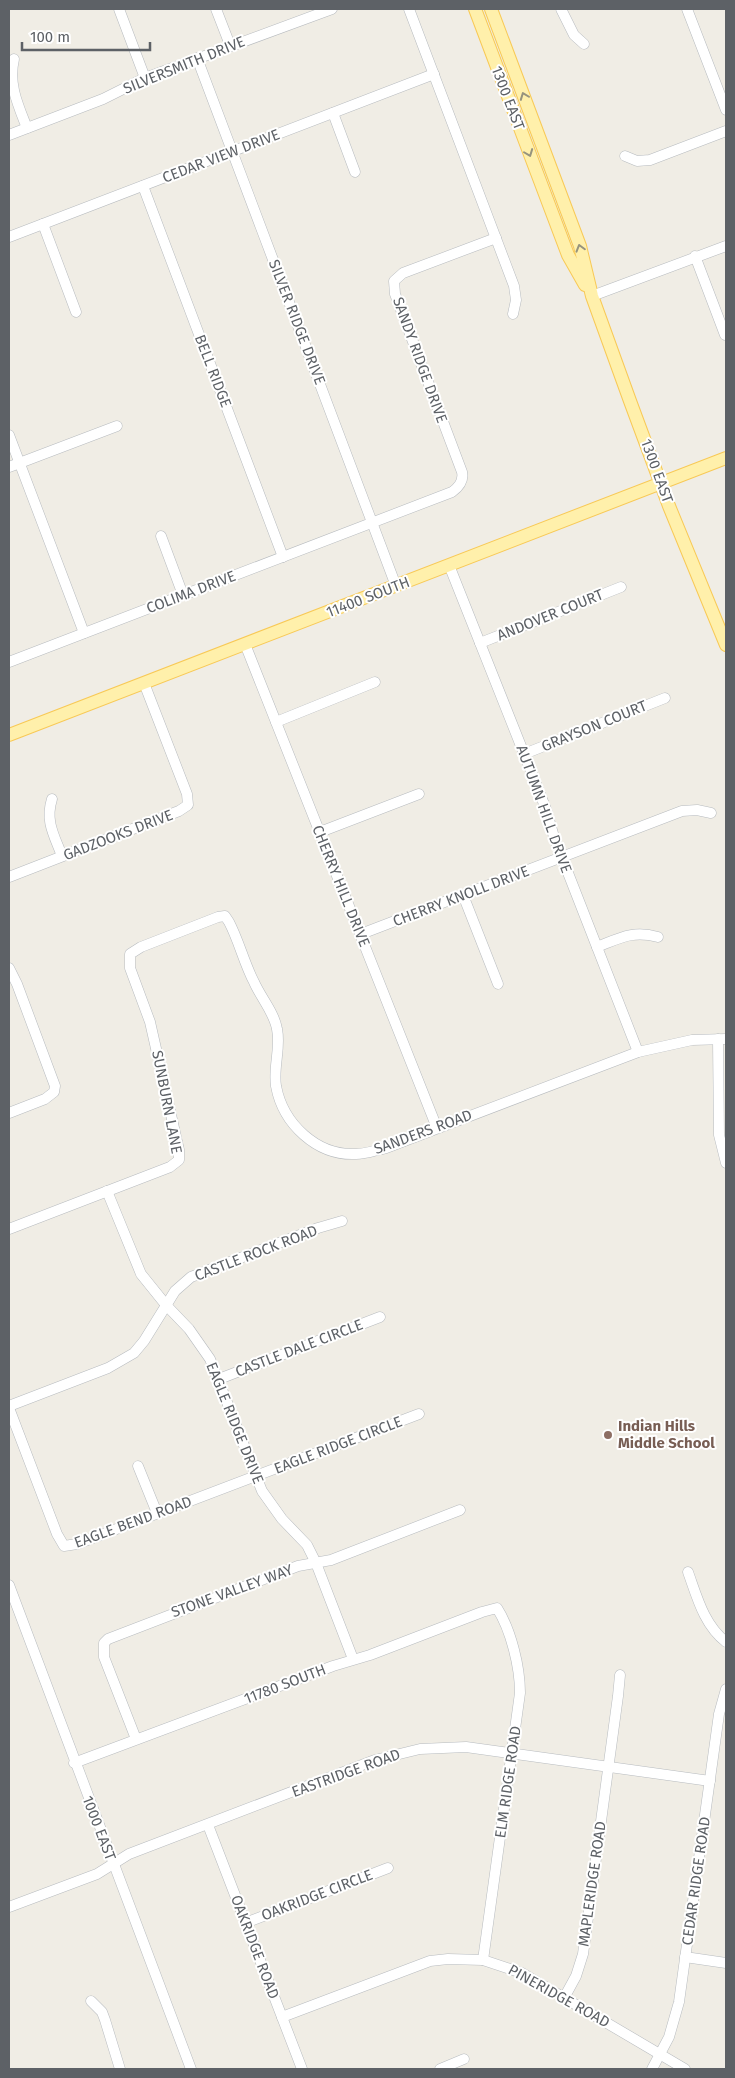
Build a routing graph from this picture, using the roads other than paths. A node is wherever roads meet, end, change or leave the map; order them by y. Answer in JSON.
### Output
{"nodes":[{"id":1,"x":119,"y":9,"type":"edge"},
{"id":2,"x":216,"y":9,"type":"edge"},
{"id":3,"x":332,"y":9,"type":"edge"},
{"id":4,"x":409,"y":9,"type":"edge"},
{"id":5,"x":475,"y":9,"type":"edge"},
{"id":6,"x":561,"y":9,"type":"edge"},
{"id":7,"x":687,"y":9,"type":"edge"},
{"id":8,"x":493,"y":10,"type":"edge"},
{"id":9,"x":317,"y":12,"type":"edge"},
{"id":10,"x":584,"y":44,"type":"dead end"},
{"id":11,"x":230,"y":45,"type":"junction"},
{"id":12,"x":197,"y":58,"type":"junction"},
{"id":13,"x":14,"y":59,"type":"dead end"},
{"id":14,"x":434,"y":74,"type":"junction"},
{"id":15,"x":145,"y":78,"type":"junction"},
{"id":16,"x":726,"y":110,"type":"edge"},
{"id":17,"x":333,"y":113,"type":"junction"},
{"id":18,"x":27,"y":128,"type":"junction"},
{"id":19,"x":726,"y":131,"type":"edge"},
{"id":20,"x":9,"y":135,"type":"edge"},
{"id":21,"x":233,"y":151,"type":"junction"},
{"id":22,"x":625,"y":156,"type":"dead end"},
{"id":23,"x":355,"y":172,"type":"dead end"},
{"id":24,"x":142,"y":186,"type":"junction"},
{"id":25,"x":43,"y":224,"type":"junction"},
{"id":26,"x":9,"y":237,"type":"edge"},
{"id":27,"x":496,"y":238,"type":"junction"},
{"id":28,"x":726,"y":246,"type":"edge"},
{"id":29,"x":695,"y":256,"type":"junction"},
{"id":30,"x":592,"y":296,"type":"junction"},
{"id":31,"x":76,"y":312,"type":"dead end"},
{"id":32,"x":513,"y":314,"type":"dead end"},
{"id":33,"x":725,"y":335,"type":"dead end"},
{"id":34,"x":117,"y":426,"type":"dead end"},
{"id":35,"x":9,"y":435,"type":"edge"},
{"id":36,"x":726,"y":458,"type":"edge"},
{"id":37,"x":19,"y":463,"type":"junction"},
{"id":38,"x":9,"y":467,"type":"edge"},
{"id":39,"x":662,"y":483,"type":"junction"},
{"id":40,"x":373,"y":522,"type":"junction"},
{"id":41,"x":160,"y":536,"type":"dead end"},
{"id":42,"x":283,"y":557,"type":"junction"},
{"id":43,"x":450,"y":565,"type":"junction"},
{"id":44,"x":396,"y":586,"type":"junction"},
{"id":45,"x":620,"y":587,"type":"dead end"},
{"id":46,"x":183,"y":595,"type":"junction"},
{"id":47,"x":84,"y":633,"type":"junction"},
{"id":48,"x":480,"y":643,"type":"junction"},
{"id":49,"x":245,"y":644,"type":"junction"},
{"id":50,"x":726,"y":645,"type":"edge"},
{"id":51,"x":9,"y":662,"type":"edge"},
{"id":52,"x":375,"y":682,"type":"dead end"},
{"id":53,"x":144,"y":683,"type":"junction"},
{"id":54,"x":665,"y":698,"type":"dead end"},
{"id":55,"x":276,"y":722,"type":"junction"},
{"id":56,"x":9,"y":735,"type":"edge"},
{"id":57,"x":524,"y":754,"type":"junction"},
{"id":58,"x":419,"y":794,"type":"dead end"},
{"id":59,"x":52,"y":799,"type":"dead end"},
{"id":60,"x":711,"y":813,"type":"dead end"},
{"id":61,"x":320,"y":832,"type":"junction"},
{"id":62,"x":62,"y":856,"type":"junction"},
{"id":63,"x":562,"y":857,"type":"junction"},
{"id":64,"x":9,"y":876,"type":"edge"},
{"id":65,"x":463,"y":895,"type":"junction"},
{"id":66,"x":361,"y":934,"type":"junction"},
{"id":67,"x":658,"y":937,"type":"dead end"},
{"id":68,"x":597,"y":947,"type":"junction"},
{"id":69,"x":130,"y":954,"type":"joint"},
{"id":70,"x":9,"y":969,"type":"edge"},
{"id":71,"x":498,"y":984,"type":"dead end"},
{"id":72,"x":722,"y":1039,"type":"edge"},
{"id":73,"x":638,"y":1052,"type":"junction"},
{"id":74,"x":9,"y":1113,"type":"edge"},
{"id":75,"x":437,"y":1128,"type":"junction"},
{"id":76,"x":726,"y":1163,"type":"edge"},
{"id":77,"x":107,"y":1191,"type":"junction"},
{"id":78,"x":342,"y":1221,"type":"dead end"},
{"id":79,"x":9,"y":1229,"type":"edge"},
{"id":80,"x":166,"y":1305,"type":"junction"},
{"id":81,"x":380,"y":1317,"type":"dead end"},
{"id":82,"x":219,"y":1379,"type":"junction"},
{"id":83,"x":9,"y":1407,"type":"edge"},
{"id":84,"x":419,"y":1414,"type":"dead end"},
{"id":85,"x":138,"y":1466,"type":"dead end"},
{"id":86,"x":256,"y":1476,"type":"junction"},
{"id":87,"x":460,"y":1510,"type":"dead end"},
{"id":88,"x":157,"y":1514,"type":"junction"},
{"id":89,"x":316,"y":1563,"type":"junction"},
{"id":90,"x":688,"y":1572,"type":"dead end"},
{"id":91,"x":9,"y":1585,"type":"edge"},
{"id":92,"x":497,"y":1608,"type":"joint"},
{"id":93,"x":726,"y":1642,"type":"edge"},
{"id":94,"x":353,"y":1659,"type":"junction"},
{"id":95,"x":620,"y":1675,"type":"dead end"},
{"id":96,"x":726,"y":1689,"type":"edge"},
{"id":97,"x":723,"y":1715,"type":"edge"},
{"id":98,"x":136,"y":1739,"type":"junction"},
{"id":99,"x":512,"y":1753,"type":"junction"},
{"id":100,"x":74,"y":1762,"type":"junction"},
{"id":101,"x":608,"y":1767,"type":"junction"},
{"id":102,"x":710,"y":1781,"type":"junction"},
{"id":103,"x":208,"y":1825,"type":"junction"},
{"id":104,"x":112,"y":1864,"type":"junction"},
{"id":105,"x":388,"y":1868,"type":"dead end"},
{"id":106,"x":9,"y":1907,"type":"edge"},
{"id":107,"x":245,"y":1922,"type":"junction"},
{"id":108,"x":685,"y":1957,"type":"junction"},
{"id":109,"x":483,"y":1960,"type":"junction"},
{"id":110,"x":726,"y":1963,"type":"edge"},
{"id":111,"x":564,"y":1998,"type":"junction"},
{"id":112,"x":91,"y":2001,"type":"dead end"},
{"id":113,"x":282,"y":2017,"type":"junction"},
{"id":114,"x":661,"y":2055,"type":"junction"},
{"id":115,"x":464,"y":2059,"type":"dead end"},
{"id":116,"x":120,"y":2069,"type":"edge"},
{"id":117,"x":191,"y":2069,"type":"edge"},
{"id":118,"x":302,"y":2069,"type":"edge"},
{"id":119,"x":440,"y":2069,"type":"edge"},
{"id":120,"x":652,"y":2069,"type":"edge"},
{"id":121,"x":685,"y":2069,"type":"edge"}],
"edges":[{"from":1,"to":15,"type":"street"},
{"from":2,"to":11,"type":"street"},
{"from":3,"to":9,"type":"street","name":"SILVERSMITH DRIVE"},
{"from":4,"to":14,"type":"street"},
{"from":5,"to":30,"type":"main road","name":"1300 EAST","one_way":true},
{"from":6,"to":10,"type":"street"},
{"from":7,"to":16,"type":"street"},
{"from":30,"to":8,"type":"main road","name":"1300 EAST","one_way":true},
{"from":9,"to":11,"type":"street","name":"SILVERSMITH DRIVE"},
{"from":11,"to":12,"type":"street","name":"SILVERSMITH DRIVE"},
{"from":12,"to":15,"type":"street","name":"SILVERSMITH DRIVE"},
{"from":12,"to":21,"type":"street","name":"SILVER RIDGE DRIVE"},
{"from":13,"to":18,"type":"street"},
{"from":14,"to":17,"type":"street","name":"CEDAR VIEW DRIVE"},
{"from":14,"to":27,"type":"street"},
{"from":15,"to":18,"type":"street","name":"SILVERSMITH DRIVE"},
{"from":17,"to":21,"type":"street","name":"CEDAR VIEW DRIVE"},
{"from":17,"to":23,"type":"street"},
{"from":18,"to":20,"type":"street","name":"SILVERSMITH DRIVE"},
{"from":19,"to":22,"type":"street"},
{"from":21,"to":24,"type":"street","name":"CEDAR VIEW DRIVE"},
{"from":21,"to":40,"type":"street","name":"SILVER RIDGE DRIVE"},
{"from":24,"to":25,"type":"street","name":"CEDAR VIEW DRIVE"},
{"from":24,"to":42,"type":"street","name":"BELL RIDGE"},
{"from":25,"to":26,"type":"street","name":"CEDAR VIEW DRIVE"},
{"from":25,"to":31,"type":"street"},
{"from":27,"to":32,"type":"street"},
{"from":27,"to":40,"type":"street","name":"SANDY RIDGE DRIVE"},
{"from":28,"to":29,"type":"street"},
{"from":29,"to":30,"type":"street"},
{"from":29,"to":33,"type":"street"},
{"from":30,"to":39,"type":"main road","name":"1300 EAST"},
{"from":34,"to":37,"type":"street"},
{"from":35,"to":37,"type":"street"},
{"from":36,"to":39,"type":"main road","name":"11400 SOUTH"},
{"from":37,"to":38,"type":"street"},
{"from":37,"to":47,"type":"street"},
{"from":39,"to":43,"type":"main road","name":"11400 SOUTH"},
{"from":39,"to":50,"type":"main road","name":"1300 EAST"},
{"from":40,"to":42,"type":"street","name":"COLIMA DRIVE"},
{"from":40,"to":44,"type":"street","name":"SILVER RIDGE DRIVE"},
{"from":41,"to":46,"type":"street"},
{"from":42,"to":46,"type":"street","name":"COLIMA DRIVE"},
{"from":43,"to":44,"type":"main road","name":"11400 SOUTH"},
{"from":43,"to":48,"type":"street","name":"AUTUMN HILL DRIVE"},
{"from":44,"to":49,"type":"main road","name":"11400 SOUTH"},
{"from":45,"to":48,"type":"street","name":"ANDOVER COURT"},
{"from":46,"to":47,"type":"street","name":"COLIMA DRIVE"},
{"from":47,"to":51,"type":"street","name":"COLIMA DRIVE"},
{"from":48,"to":57,"type":"street","name":"AUTUMN HILL DRIVE"},
{"from":49,"to":53,"type":"main road","name":"11400 SOUTH"},
{"from":49,"to":55,"type":"street","name":"CHERRY HILL DRIVE"},
{"from":52,"to":55,"type":"street"},
{"from":53,"to":56,"type":"main road","name":"11400 SOUTH"},
{"from":53,"to":62,"type":"street","name":"GADZOOKS DRIVE"},
{"from":54,"to":57,"type":"street","name":"GRAYSON COURT"},
{"from":55,"to":61,"type":"street","name":"CHERRY HILL DRIVE"},
{"from":57,"to":63,"type":"street","name":"AUTUMN HILL DRIVE"},
{"from":58,"to":61,"type":"street"},
{"from":59,"to":62,"type":"street"},
{"from":60,"to":63,"type":"street","name":"CHERRY KNOLL DRIVE"},
{"from":61,"to":66,"type":"street","name":"CHERRY HILL DRIVE"},
{"from":62,"to":64,"type":"street","name":"GADZOOKS DRIVE"},
{"from":63,"to":65,"type":"street","name":"CHERRY KNOLL DRIVE"},
{"from":63,"to":68,"type":"street","name":"AUTUMN HILL DRIVE"},
{"from":65,"to":66,"type":"street","name":"CHERRY KNOLL DRIVE"},
{"from":65,"to":71,"type":"street"},
{"from":66,"to":75,"type":"street","name":"CHERRY HILL DRIVE"},
{"from":67,"to":68,"type":"street"},
{"from":68,"to":73,"type":"street","name":"AUTUMN HILL DRIVE"},
{"from":69,"to":75,"type":"street","name":"SANDERS ROAD"},
{"from":69,"to":77,"type":"street","name":"SUNBURN LANE"},
{"from":70,"to":74,"type":"street"},
{"from":72,"to":73,"type":"street","name":"SANDERS ROAD"},
{"from":72,"to":76,"type":"street"},
{"from":73,"to":75,"type":"street","name":"SANDERS ROAD"},
{"from":77,"to":79,"type":"street","name":"SUNBURN LANE"},
{"from":77,"to":80,"type":"street","name":"EAGLE RIDGE DRIVE"},
{"from":78,"to":80,"type":"street","name":"CASTLE ROCK ROAD"},
{"from":80,"to":82,"type":"street","name":"EAGLE RIDGE DRIVE"},
{"from":80,"to":83,"type":"street","name":"CASTLE ROCK ROAD"},
{"from":81,"to":82,"type":"street","name":"CASTLE DALE CIRCLE"},
{"from":82,"to":86,"type":"street","name":"EAGLE RIDGE DRIVE"},
{"from":83,"to":88,"type":"street","name":"EAGLE BEND ROAD"},
{"from":84,"to":86,"type":"street","name":"EAGLE RIDGE CIRCLE"},
{"from":85,"to":88,"type":"street"},
{"from":86,"to":88,"type":"street","name":"EAGLE BEND ROAD"},
{"from":86,"to":89,"type":"street","name":"EAGLE RIDGE DRIVE"},
{"from":87,"to":89,"type":"street","name":"STONE VALLEY WAY"},
{"from":89,"to":94,"type":"street","name":"EAGLE RIDGE DRIVE"},
{"from":89,"to":98,"type":"street","name":"STONE VALLEY WAY"},
{"from":90,"to":93,"type":"street"},
{"from":91,"to":100,"type":"street","name":"1000 EAST"},
{"from":92,"to":94,"type":"street","name":"11780 SOUTH"},
{"from":92,"to":99,"type":"street","name":"ELM RIDGE ROAD"},
{"from":94,"to":98,"type":"street","name":"11780 SOUTH"},
{"from":95,"to":101,"type":"street","name":"MAPLERIDGE ROAD"},
{"from":96,"to":97,"type":"street","name":"CEDAR RIDGE ROAD"},
{"from":97,"to":102,"type":"street","name":"CEDAR RIDGE ROAD"},
{"from":98,"to":100,"type":"street","name":"11780 SOUTH"},
{"from":99,"to":101,"type":"street","name":"EASTRIDGE ROAD"},
{"from":99,"to":103,"type":"street","name":"EASTRIDGE ROAD"},
{"from":99,"to":109,"type":"street","name":"ELM RIDGE ROAD"},
{"from":100,"to":104,"type":"street","name":"1000 EAST"},
{"from":101,"to":102,"type":"street","name":"EASTRIDGE ROAD"},
{"from":101,"to":111,"type":"street","name":"MAPLERIDGE ROAD"},
{"from":102,"to":108,"type":"street","name":"CEDAR RIDGE ROAD"},
{"from":103,"to":104,"type":"street","name":"EASTRIDGE ROAD"},
{"from":103,"to":107,"type":"street","name":"OAKRIDGE ROAD"},
{"from":104,"to":106,"type":"street","name":"EASTRIDGE ROAD"},
{"from":104,"to":117,"type":"street","name":"1000 EAST"},
{"from":105,"to":107,"type":"street","name":"OAKRIDGE CIRCLE"},
{"from":107,"to":113,"type":"street","name":"OAKRIDGE ROAD"},
{"from":108,"to":110,"type":"street"},
{"from":108,"to":114,"type":"street","name":"CEDAR RIDGE ROAD"},
{"from":109,"to":111,"type":"street","name":"PINERIDGE ROAD"},
{"from":109,"to":113,"type":"street","name":"PINERIDGE ROAD"},
{"from":111,"to":114,"type":"street","name":"PINERIDGE ROAD"},
{"from":112,"to":116,"type":"street"},
{"from":113,"to":118,"type":"street","name":"OAKRIDGE ROAD"},
{"from":114,"to":120,"type":"street","name":"CEDAR RIDGE ROAD"},
{"from":114,"to":121,"type":"street","name":"PINERIDGE ROAD"},
{"from":115,"to":119,"type":"street"}]}
